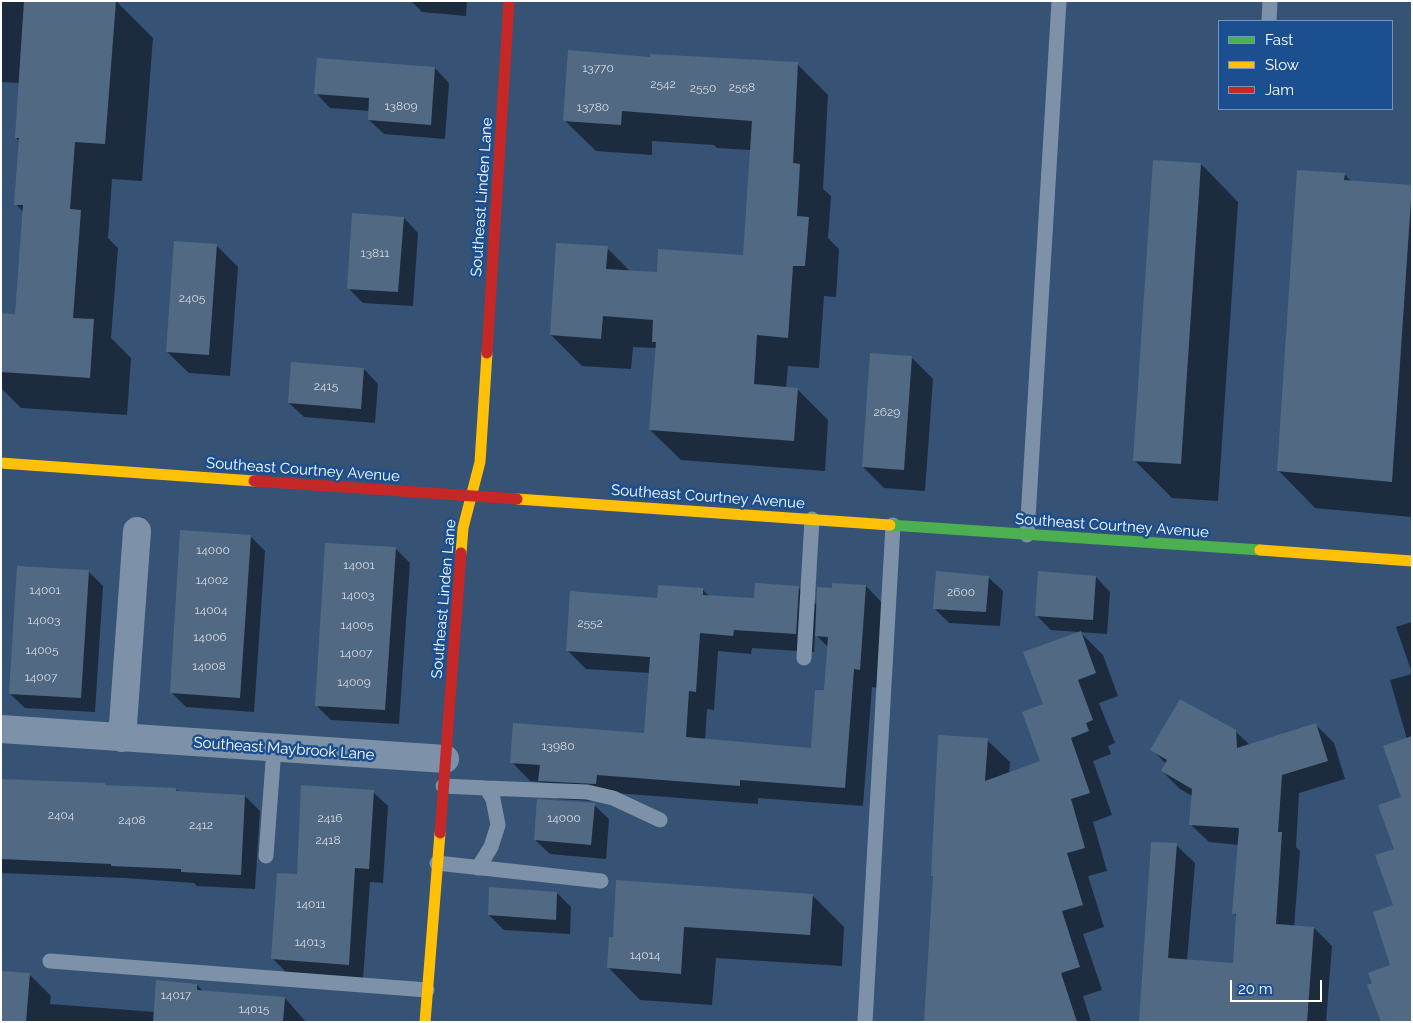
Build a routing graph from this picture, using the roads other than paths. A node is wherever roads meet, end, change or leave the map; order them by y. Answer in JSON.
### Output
{"nodes":[{"id":1,"x":509,"y":1,"type":"edge"},
{"id":2,"x":1059,"y":1,"type":"edge"},
{"id":3,"x":1270,"y":1,"type":"edge"},
{"id":4,"x":1269,"y":20,"type":"edge"},
{"id":5,"x":1,"y":463,"type":"edge"},
{"id":6,"x":471,"y":496,"type":"junction"},
{"id":7,"x":812,"y":519,"type":"junction"},
{"id":8,"x":893,"y":525,"type":"junction"},
{"id":9,"x":137,"y":531,"type":"dead end"},
{"id":10,"x":1027,"y":534,"type":"junction"},
{"id":11,"x":1412,"y":561,"type":"edge"},
{"id":12,"x":804,"y":658,"type":"dead end"},
{"id":13,"x":1,"y":729,"type":"edge"},
{"id":14,"x":122,"y":738,"type":"junction"},
{"id":15,"x":274,"y":748,"type":"junction"},
{"id":16,"x":444,"y":773,"type":"junction"},
{"id":17,"x":486,"y":788,"type":"junction"},
{"id":18,"x":660,"y":820,"type":"dead end"},
{"id":19,"x":266,"y":856,"type":"dead end"},
{"id":20,"x":437,"y":863,"type":"junction"},
{"id":21,"x":478,"y":868,"type":"junction"},
{"id":22,"x":602,"y":881,"type":"dead end"},
{"id":23,"x":50,"y":961,"type":"dead end"},
{"id":24,"x":427,"y":990,"type":"junction"},
{"id":25,"x":425,"y":1022,"type":"edge"},
{"id":26,"x":865,"y":1022,"type":"edge"}],
"edges":[{"from":1,"to":6,"type":"street","name":"Southeast Linden Lane"},
{"from":2,"to":10,"type":"lane"},
{"from":3,"to":4,"type":"lane"},
{"from":5,"to":6,"type":"street","name":"Southeast Courtney Avenue"},
{"from":6,"to":7,"type":"street","name":"Southeast Courtney Avenue"},
{"from":6,"to":16,"type":"street","name":"Southeast Linden Lane"},
{"from":7,"to":8,"type":"street","name":"Southeast Courtney Avenue"},
{"from":7,"to":12,"type":"lane"},
{"from":8,"to":10,"type":"street","name":"Southeast Courtney Avenue"},
{"from":8,"to":26,"type":"lane"},
{"from":9,"to":14,"type":"street"},
{"from":10,"to":11,"type":"street","name":"Southeast Courtney Avenue"},
{"from":13,"to":14,"type":"street","name":"Southeast Maybrook Lane"},
{"from":14,"to":15,"type":"street","name":"Southeast Maybrook Lane"},
{"from":15,"to":16,"type":"street","name":"Southeast Maybrook Lane"},
{"from":15,"to":19,"type":"lane"},
{"from":16,"to":17,"type":"lane"},
{"from":16,"to":20,"type":"street","name":"Southeast Linden Lane"},
{"from":17,"to":18,"type":"lane"},
{"from":17,"to":21,"type":"lane"},
{"from":20,"to":21,"type":"lane"},
{"from":20,"to":24,"type":"street","name":"Southeast Linden Lane"},
{"from":21,"to":22,"type":"lane"},
{"from":23,"to":24,"type":"lane"},
{"from":24,"to":25,"type":"street","name":"Southeast Linden Lane"}]}
